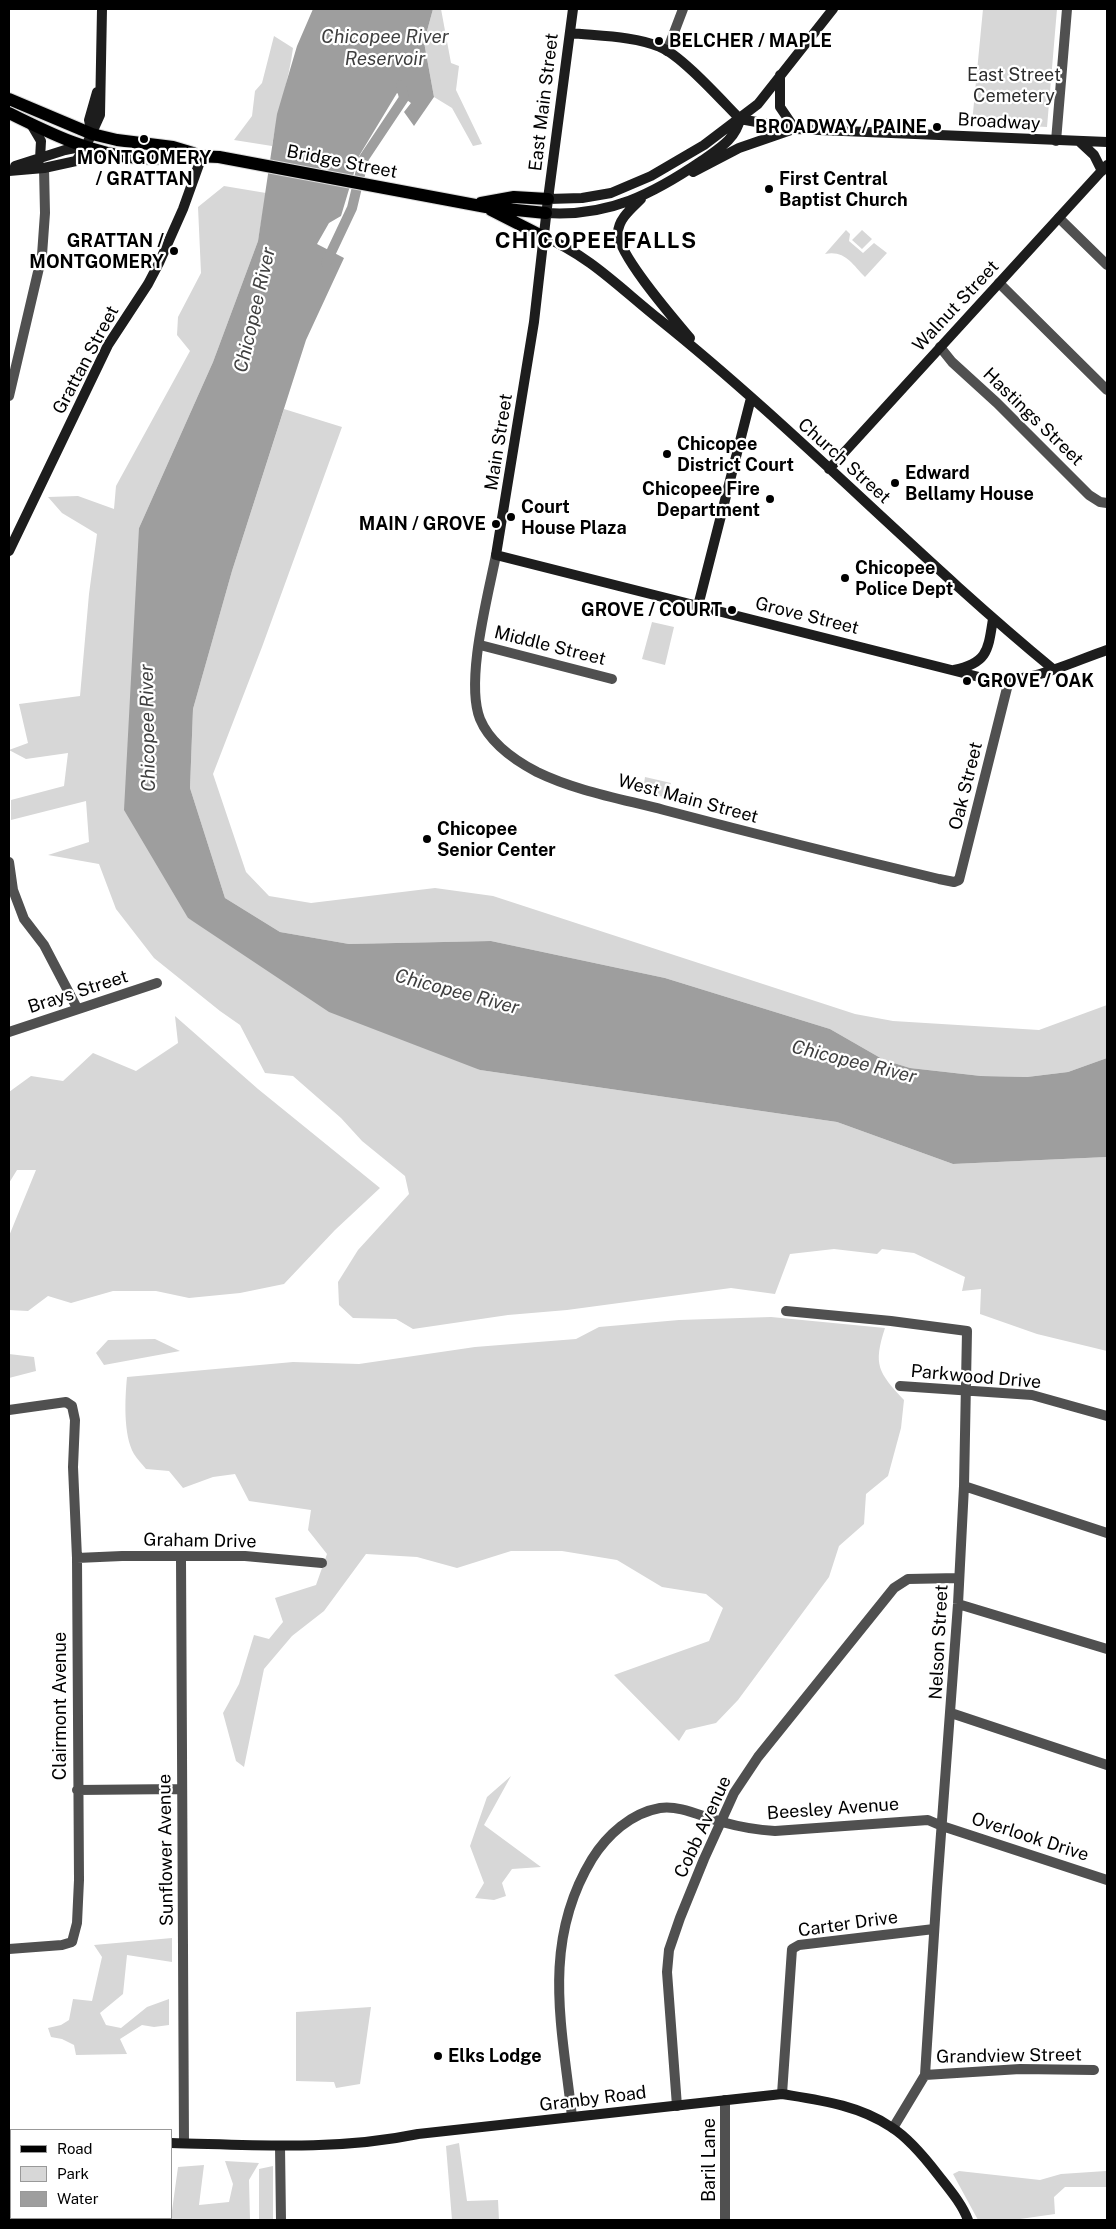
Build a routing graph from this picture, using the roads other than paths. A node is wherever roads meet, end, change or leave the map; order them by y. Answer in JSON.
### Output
{"nodes":[{"id":1,"x":102,"y":9,"type":"edge"},
{"id":2,"x":573,"y":9,"type":"edge"},
{"id":3,"x":683,"y":9,"type":"edge"},
{"id":4,"x":833,"y":9,"type":"edge"},
{"id":5,"x":1067,"y":9,"type":"edge"},
{"id":6,"x":570,"y":33,"type":"junction"},
{"id":7,"x":666,"y":51,"type":"junction"},
{"id":8,"x":780,"y":76,"type":"junction"},
{"id":9,"x":9,"y":99,"type":"edge"},
{"id":10,"x":9,"y":113,"type":"edge"},
{"id":11,"x":740,"y":119,"type":"junction"},
{"id":12,"x":31,"y":124,"type":"junction"},
{"id":13,"x":795,"y":129,"type":"junction"},
{"id":14,"x":89,"y":140,"type":"junction"},
{"id":15,"x":1056,"y":141,"type":"junction"},
{"id":16,"x":1080,"y":142,"type":"junction"},
{"id":17,"x":1107,"y":142,"type":"edge"},
{"id":18,"x":202,"y":156,"type":"junction"},
{"id":19,"x":42,"y":163,"type":"junction"},
{"id":20,"x":1105,"y":168,"type":"edge"},
{"id":21,"x":9,"y":169,"type":"edge"},
{"id":22,"x":673,"y":180,"type":"junction"},
{"id":23,"x":643,"y":197,"type":"junction"},
{"id":24,"x":548,"y":199,"type":"junction"},
{"id":25,"x":481,"y":206,"type":"junction"},
{"id":26,"x":546,"y":213,"type":"junction"},
{"id":27,"x":1059,"y":218,"type":"junction"},
{"id":28,"x":544,"y":237,"type":"junction"},
{"id":29,"x":1107,"y":265,"type":"edge"},
{"id":30,"x":999,"y":283,"type":"junction"},
{"id":31,"x":940,"y":347,"type":"junction"},
{"id":32,"x":704,"y":354,"type":"junction"},
{"id":33,"x":1107,"y":390,"type":"edge"},
{"id":34,"x":9,"y":396,"type":"edge"},
{"id":35,"x":751,"y":398,"type":"junction"},
{"id":36,"x":828,"y":469,"type":"junction"},
{"id":37,"x":1107,"y":503,"type":"edge"},
{"id":38,"x":9,"y":552,"type":"edge"},
{"id":39,"x":496,"y":555,"type":"junction"},
{"id":40,"x":698,"y":606,"type":"junction"},
{"id":41,"x":993,"y":619,"type":"junction"},
{"id":42,"x":480,"y":645,"type":"junction"},
{"id":43,"x":1107,"y":650,"type":"edge"},
{"id":44,"x":1053,"y":669,"type":"junction"},
{"id":45,"x":953,"y":671,"type":"junction"},
{"id":46,"x":612,"y":679,"type":"dead end"},
{"id":47,"x":1009,"y":680,"type":"junction"},
{"id":48,"x":475,"y":689,"type":"joint"},
{"id":49,"x":9,"y":862,"type":"edge"},
{"id":50,"x":939,"y":879,"type":"joint"},
{"id":51,"x":157,"y":983,"type":"dead end"},
{"id":52,"x":77,"y":1008,"type":"junction"},
{"id":53,"x":9,"y":1032,"type":"edge"},
{"id":54,"x":786,"y":1311,"type":"dead end"},
{"id":55,"x":900,"y":1386,"type":"dead end"},
{"id":56,"x":965,"y":1391,"type":"junction"},
{"id":57,"x":9,"y":1410,"type":"edge"},
{"id":58,"x":1107,"y":1416,"type":"edge"},
{"id":59,"x":964,"y":1486,"type":"junction"},
{"id":60,"x":1107,"y":1533,"type":"edge"},
{"id":61,"x":181,"y":1557,"type":"junction"},
{"id":62,"x":77,"y":1558,"type":"junction"},
{"id":63,"x":322,"y":1564,"type":"dead end"},
{"id":64,"x":959,"y":1578,"type":"junction"},
{"id":65,"x":958,"y":1604,"type":"junction"},
{"id":66,"x":1107,"y":1648,"type":"edge"},
{"id":67,"x":951,"y":1713,"type":"junction"},
{"id":68,"x":1107,"y":1764,"type":"edge"},
{"id":69,"x":181,"y":1789,"type":"junction"},
{"id":70,"x":77,"y":1790,"type":"junction"},
{"id":71,"x":721,"y":1822,"type":"junction"},
{"id":72,"x":942,"y":1826,"type":"junction"},
{"id":73,"x":1107,"y":1880,"type":"edge"},
{"id":74,"x":934,"y":1929,"type":"junction"},
{"id":75,"x":9,"y":1949,"type":"edge"},
{"id":76,"x":1094,"y":2070,"type":"dead end"},
{"id":77,"x":925,"y":2074,"type":"junction"},
{"id":78,"x":782,"y":2094,"type":"junction"},
{"id":79,"x":725,"y":2100,"type":"junction"},
{"id":80,"x":677,"y":2106,"type":"junction"},
{"id":81,"x":572,"y":2118,"type":"junction"},
{"id":82,"x":893,"y":2128,"type":"junction"},
{"id":83,"x":172,"y":2143,"type":"edge"},
{"id":84,"x":184,"y":2143,"type":"junction"},
{"id":85,"x":280,"y":2146,"type":"junction"},
{"id":86,"x":281,"y":2220,"type":"edge"},
{"id":87,"x":725,"y":2220,"type":"edge"},
{"id":88,"x":968,"y":2220,"type":"edge"}],
"edges":[{"from":1,"to":14,"type":"main road"},
{"from":2,"to":6,"type":"main road","name":"East Main Street"},
{"from":3,"to":7,"type":"street"},
{"from":4,"to":8,"type":"main road"},
{"from":5,"to":15,"type":"street"},
{"from":6,"to":7,"type":"main road"},
{"from":6,"to":24,"type":"main road","name":"East Main Street"},
{"from":7,"to":11,"type":"main road"},
{"from":8,"to":11,"type":"main road"},
{"from":8,"to":13,"type":"main road"},
{"from":9,"to":14,"type":"main road"},
{"from":10,"to":12,"type":"main road"},
{"from":11,"to":13,"type":"main road","name":"Broadway"},
{"from":11,"to":22,"type":"main road"},
{"from":11,"to":24,"type":"main road"},
{"from":12,"to":14,"type":"main road"},
{"from":12,"to":19,"type":"main road"},
{"from":13,"to":15,"type":"main road","name":"Broadway"},
{"from":13,"to":22,"type":"main road"},
{"from":14,"to":18,"type":"main road","name":"Bridge Street"},
{"from":14,"to":19,"type":"main road"},
{"from":14,"to":19,"type":"main road"},
{"from":15,"to":16,"type":"main road","name":"Broadway"},
{"from":16,"to":17,"type":"main road","name":"Broadway"},
{"from":16,"to":20,"type":"main road"},
{"from":18,"to":25,"type":"main road","name":"Bridge Street"},
{"from":18,"to":38,"type":"main road","name":"Grattan Street"},
{"from":19,"to":21,"type":"main road"},
{"from":19,"to":34,"type":"street"},
{"from":20,"to":27,"type":"main road","name":"Walnut Street"},
{"from":22,"to":23,"type":"main road"},
{"from":23,"to":26,"type":"main road"},
{"from":23,"to":32,"type":"main road","name":"Church Street"},
{"from":24,"to":25,"type":"main road","name":"Bridge Street"},
{"from":24,"to":26,"type":"main road","name":"Main Street"},
{"from":25,"to":26,"type":"main road","name":"Bridge Street"},
{"from":25,"to":28,"type":"main road"},
{"from":26,"to":28,"type":"main road","name":"Main Street"},
{"from":27,"to":29,"type":"street"},
{"from":27,"to":30,"type":"main road","name":"Walnut Street"},
{"from":28,"to":32,"type":"main road","name":"Church Street"},
{"from":28,"to":39,"type":"main road","name":"Main Street"},
{"from":30,"to":31,"type":"main road","name":"Walnut Street"},
{"from":30,"to":33,"type":"street"},
{"from":31,"to":36,"type":"main road","name":"Walnut Street"},
{"from":31,"to":37,"type":"street","name":"Hastings Street"},
{"from":32,"to":35,"type":"main road","name":"Church Street"},
{"from":35,"to":36,"type":"main road","name":"Church Street"},
{"from":35,"to":40,"type":"main road"},
{"from":36,"to":41,"type":"main road","name":"Church Street"},
{"from":39,"to":40,"type":"main road","name":"Grove Street"},
{"from":39,"to":42,"type":"street","name":"Main Street"},
{"from":40,"to":45,"type":"main road","name":"Grove Street"},
{"from":41,"to":44,"type":"main road","name":"Church Street"},
{"from":41,"to":45,"type":"main road"},
{"from":42,"to":46,"type":"street","name":"Middle Street"},
{"from":42,"to":48,"type":"street","name":"Main Street"},
{"from":43,"to":44,"type":"main road","name":"Grove Street"},
{"from":44,"to":47,"type":"main road","name":"Grove Street"},
{"from":45,"to":47,"type":"main road","name":"Grove Street"},
{"from":47,"to":50,"type":"street","name":"Oak Street"},
{"from":48,"to":50,"type":"street","name":"West Main Street"},
{"from":49,"to":52,"type":"street"},
{"from":51,"to":52,"type":"street","name":"Brays Street"},
{"from":52,"to":53,"type":"street","name":"Brays Street"},
{"from":54,"to":56,"type":"street","name":"Nelson Street"},
{"from":55,"to":56,"type":"street","name":"Parkwood Drive"},
{"from":56,"to":58,"type":"street","name":"Parkwood Drive"},
{"from":56,"to":59,"type":"street","name":"Nelson Street"},
{"from":57,"to":62,"type":"street","name":"Clairmont Avenue"},
{"from":59,"to":60,"type":"street"},
{"from":59,"to":64,"type":"street","name":"Nelson Street"},
{"from":61,"to":62,"type":"street","name":"Graham Drive"},
{"from":61,"to":63,"type":"street","name":"Graham Drive"},
{"from":61,"to":69,"type":"street","name":"Sunflower Avenue"},
{"from":62,"to":70,"type":"street","name":"Clairmont Avenue"},
{"from":64,"to":65,"type":"street","name":"Nelson Street"},
{"from":64,"to":71,"type":"street","name":"Cobb Avenue"},
{"from":65,"to":66,"type":"street"},
{"from":65,"to":67,"type":"street","name":"Nelson Street"},
{"from":67,"to":68,"type":"street"},
{"from":67,"to":72,"type":"street","name":"Nelson Street"},
{"from":69,"to":70,"type":"street"},
{"from":69,"to":84,"type":"street","name":"Sunflower Avenue"},
{"from":70,"to":75,"type":"street","name":"Clairmont Avenue"},
{"from":71,"to":72,"type":"street","name":"Beesley Avenue"},
{"from":71,"to":80,"type":"street","name":"Cobb Avenue"},
{"from":71,"to":81,"type":"street","name":"Beesley Avenue"},
{"from":72,"to":73,"type":"street","name":"Overlook Drive"},
{"from":72,"to":74,"type":"street","name":"Nelson Street"},
{"from":74,"to":77,"type":"street","name":"Nelson Street"},
{"from":74,"to":78,"type":"street","name":"Carter Drive"},
{"from":76,"to":77,"type":"street","name":"Grandview Street"},
{"from":77,"to":82,"type":"street","name":"Nelson Street"},
{"from":78,"to":79,"type":"main road","name":"Granby Road"},
{"from":78,"to":82,"type":"main road","name":"Granby Road"},
{"from":79,"to":80,"type":"main road","name":"Granby Road"},
{"from":79,"to":87,"type":"street","name":"Baril Lane"},
{"from":80,"to":81,"type":"main road","name":"Granby Road"},
{"from":81,"to":85,"type":"main road","name":"Granby Road"},
{"from":82,"to":88,"type":"main road","name":"Granby Road"},
{"from":83,"to":84,"type":"main road","name":"Granby Road"},
{"from":84,"to":85,"type":"main road","name":"Granby Road"},
{"from":85,"to":86,"type":"street"}]}
